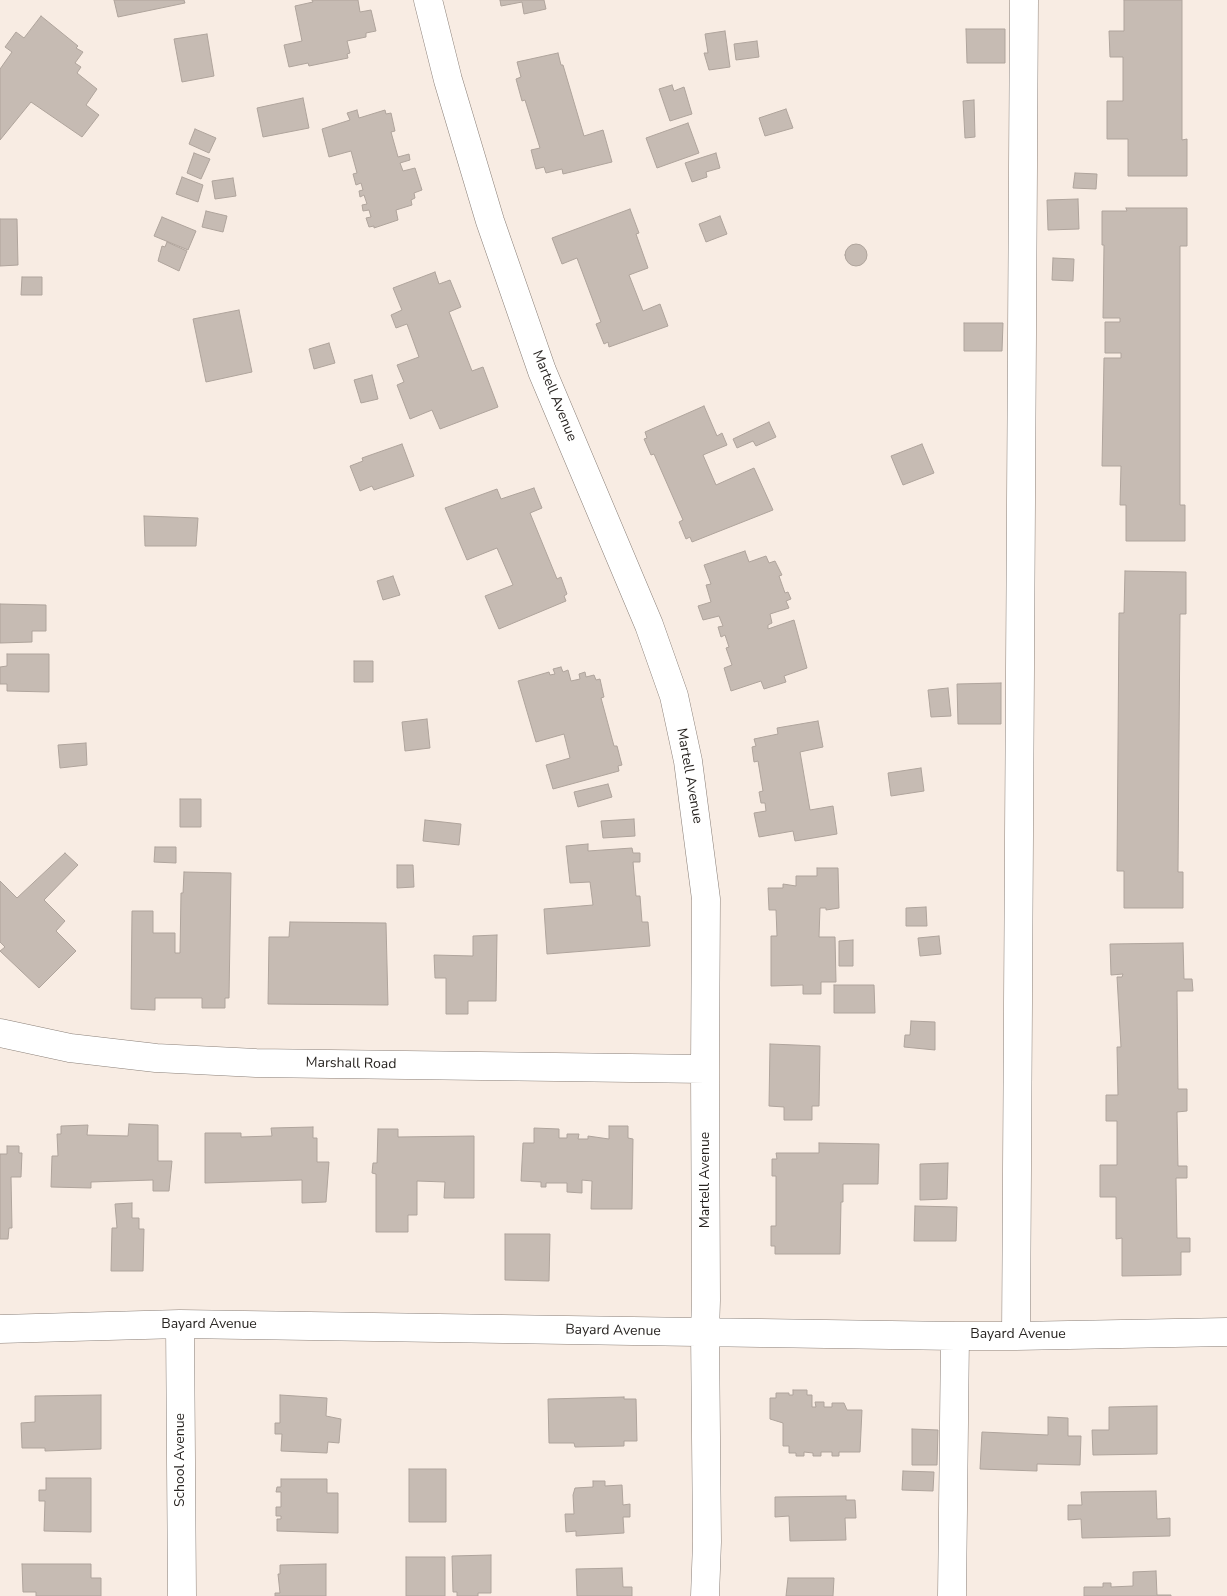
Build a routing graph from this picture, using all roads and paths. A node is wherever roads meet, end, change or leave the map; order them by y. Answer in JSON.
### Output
{"nodes":[{"id":1,"x":428,"y":0,"type":"edge"},
{"id":2,"x":1024,"y":0,"type":"edge"},
{"id":3,"x":0,"y":1033,"type":"edge"},
{"id":4,"x":705,"y":1069,"type":"junction"},
{"id":5,"x":180,"y":1324,"type":"junction"},
{"id":6,"x":0,"y":1329,"type":"edge"},
{"id":7,"x":705,"y":1332,"type":"junction"},
{"id":8,"x":1227,"y":1332,"type":"edge"},
{"id":9,"x":955,"y":1336,"type":"junction"},
{"id":10,"x":1016,"y":1336,"type":"junction"},
{"id":11,"x":182,"y":1596,"type":"edge"},
{"id":12,"x":705,"y":1596,"type":"edge"},
{"id":13,"x":952,"y":1596,"type":"edge"}],
"edges":[{"from":1,"to":4,"type":"street","name":"Martell Avenue"},
{"from":2,"to":10,"type":"street"},
{"from":3,"to":4,"type":"street","name":"Marshall Road"},
{"from":4,"to":7,"type":"street","name":"Martell Avenue"},
{"from":5,"to":6,"type":"street","name":"Bayard Avenue"},
{"from":5,"to":7,"type":"street","name":"Bayard Avenue"},
{"from":5,"to":11,"type":"street","name":"School Avenue"},
{"from":7,"to":9,"type":"street","name":"Bayard Avenue"},
{"from":7,"to":12,"type":"street","name":"Martell Avenue"},
{"from":8,"to":10,"type":"street","name":"Bayard Avenue"},
{"from":9,"to":10,"type":"street","name":"Bayard Avenue"},
{"from":9,"to":13,"type":"street"}]}
